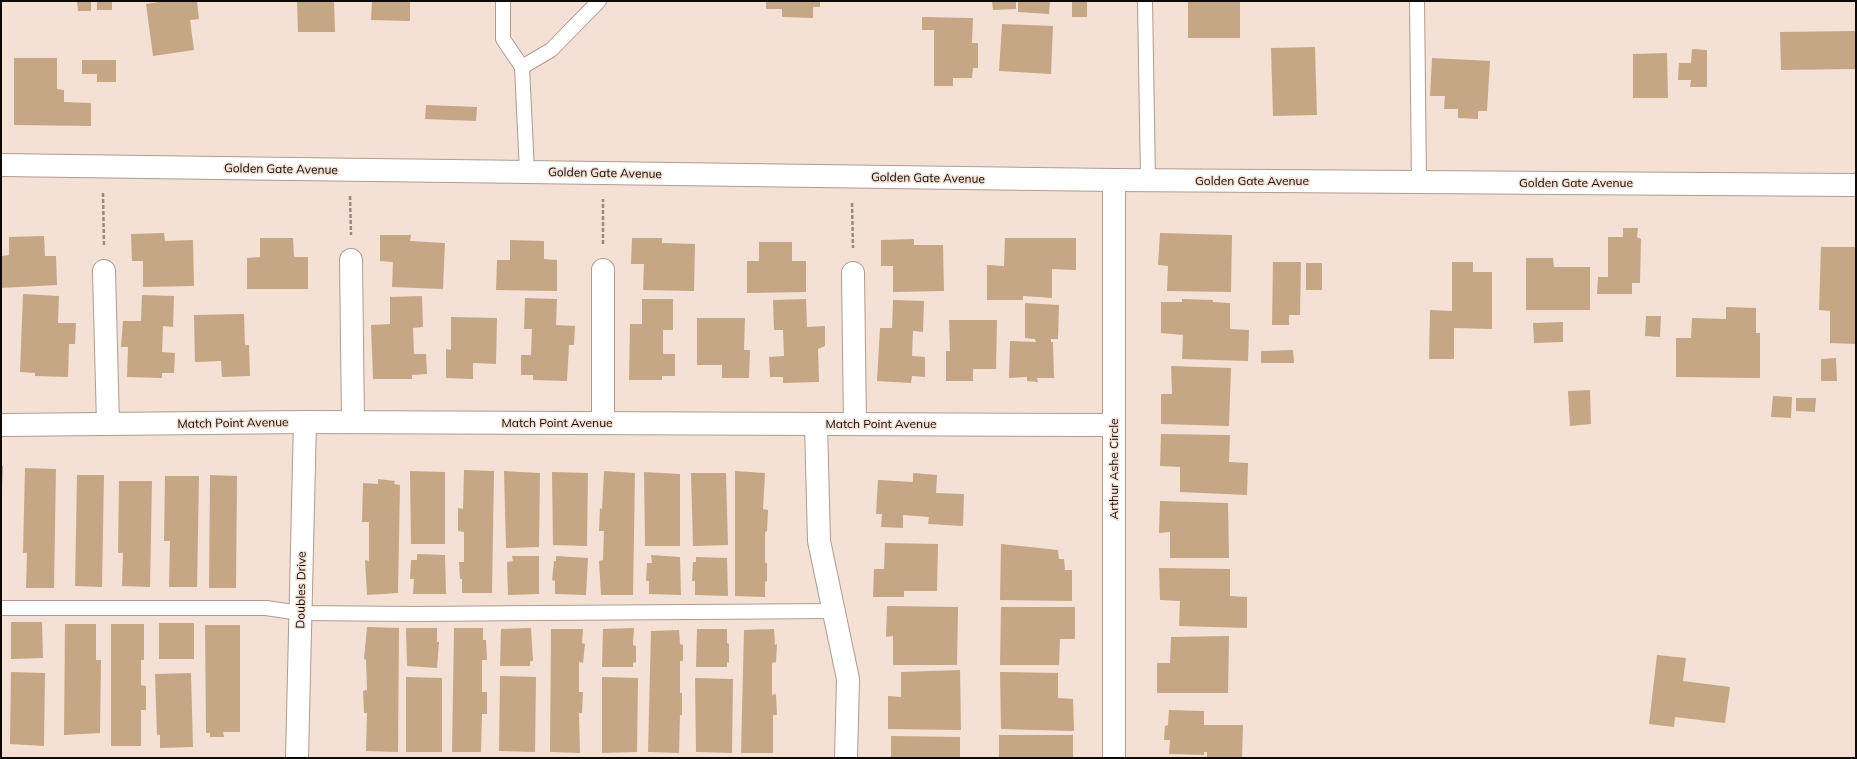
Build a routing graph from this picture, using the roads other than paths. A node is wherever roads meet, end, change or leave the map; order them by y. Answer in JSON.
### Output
{"nodes":[{"id":1,"x":503,"y":1,"type":"edge"},
{"id":2,"x":599,"y":1,"type":"edge"},
{"id":3,"x":1145,"y":1,"type":"edge"},
{"id":4,"x":1417,"y":1,"type":"edge"},
{"id":5,"x":522,"y":68,"type":"junction"},
{"id":6,"x":1,"y":165,"type":"edge"},
{"id":7,"x":527,"y":172,"type":"junction"},
{"id":8,"x":1114,"y":180,"type":"junction"},
{"id":9,"x":1148,"y":180,"type":"junction"},
{"id":10,"x":1419,"y":182,"type":"junction"},
{"id":11,"x":1856,"y":185,"type":"edge"},
{"id":12,"x":351,"y":260,"type":"road end"},
{"id":13,"x":603,"y":270,"type":"road end"},
{"id":14,"x":104,"y":271,"type":"road end"},
{"id":15,"x":853,"y":273,"type":"road end"},
{"id":16,"x":305,"y":422,"type":"junction"},
{"id":17,"x":353,"y":422,"type":"junction"},
{"id":18,"x":603,"y":423,"type":"junction"},
{"id":19,"x":108,"y":424,"type":"junction"},
{"id":20,"x":816,"y":424,"type":"junction"},
{"id":21,"x":855,"y":424,"type":"junction"},
{"id":22,"x":1,"y":425,"type":"edge"},
{"id":23,"x":1114,"y":425,"type":"junction"},
{"id":24,"x":1,"y":608,"type":"edge"},
{"id":25,"x":834,"y":610,"type":"junction"},
{"id":26,"x":300,"y":613,"type":"junction"},
{"id":27,"x":297,"y":758,"type":"edge"},
{"id":28,"x":846,"y":758,"type":"edge"},
{"id":29,"x":1114,"y":758,"type":"edge"}],
"edges":[{"from":1,"to":5,"type":"lane"},
{"from":2,"to":5,"type":"lane"},
{"from":3,"to":9,"type":"lane"},
{"from":4,"to":10,"type":"lane"},
{"from":5,"to":7,"type":"lane"},
{"from":6,"to":7,"type":"street","name":"Golden Gate Avenue"},
{"from":7,"to":8,"type":"street","name":"Golden Gate Avenue"},
{"from":8,"to":9,"type":"street","name":"Golden Gate Avenue"},
{"from":8,"to":23,"type":"street","name":"Arthur Ashe Circle"},
{"from":9,"to":10,"type":"street","name":"Golden Gate Avenue"},
{"from":10,"to":11,"type":"street","name":"Golden Gate Avenue"},
{"from":12,"to":17,"type":"street"},
{"from":13,"to":18,"type":"street"},
{"from":14,"to":19,"type":"street"},
{"from":15,"to":21,"type":"street"},
{"from":16,"to":17,"type":"street","name":"Match Point Avenue"},
{"from":16,"to":19,"type":"street","name":"Match Point Avenue"},
{"from":16,"to":26,"type":"street","name":"Doubles Drive"},
{"from":17,"to":18,"type":"street","name":"Match Point Avenue"},
{"from":18,"to":20,"type":"street","name":"Match Point Avenue"},
{"from":19,"to":22,"type":"street","name":"Match Point Avenue"},
{"from":20,"to":21,"type":"street","name":"Match Point Avenue"},
{"from":20,"to":25,"type":"street"},
{"from":21,"to":23,"type":"street","name":"Match Point Avenue"},
{"from":23,"to":29,"type":"street","name":"Arthur Ashe Circle"},
{"from":24,"to":26,"type":"lane"},
{"from":25,"to":26,"type":"lane"},
{"from":25,"to":28,"type":"street"},
{"from":26,"to":27,"type":"street","name":"Doubles Drive"}]}
